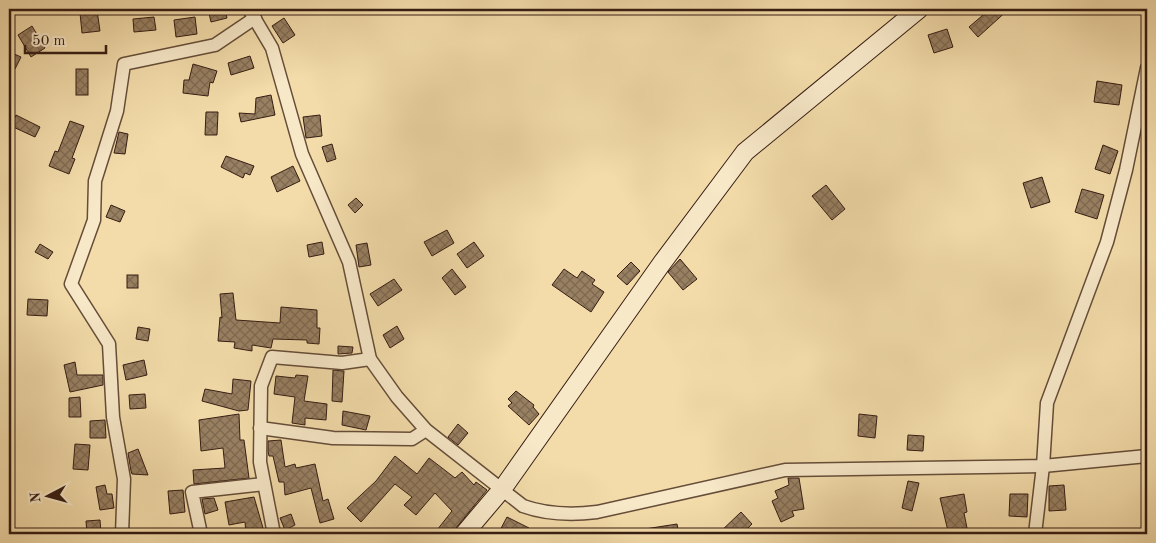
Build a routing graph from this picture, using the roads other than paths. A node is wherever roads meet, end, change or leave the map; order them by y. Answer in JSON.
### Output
{"nodes":[{"id":1,"x":919,"y":9,"type":"edge"},
{"id":2,"x":252,"y":14,"type":"edge"},
{"id":3,"x":1147,"y":68,"type":"edge"},
{"id":4,"x":370,"y":359,"type":"junction"},
{"id":5,"x":260,"y":428,"type":"junction"},
{"id":6,"x":426,"y":430,"type":"junction"},
{"id":7,"x":1147,"y":456,"type":"edge"},
{"id":8,"x":1043,"y":466,"type":"junction"},
{"id":9,"x":264,"y":484,"type":"junction"},
{"id":10,"x":503,"y":488,"type":"junction"},
{"id":11,"x":122,"y":534,"type":"edge"},
{"id":12,"x":201,"y":534,"type":"edge"},
{"id":13,"x":274,"y":534,"type":"edge"},
{"id":14,"x":464,"y":534,"type":"edge"},
{"id":15,"x":1035,"y":534,"type":"edge"}],
"edges":[{"from":1,"to":10,"type":"street"},
{"from":2,"to":4,"type":"street"},
{"from":2,"to":11,"type":"street"},
{"from":3,"to":8,"type":"street"},
{"from":4,"to":5,"type":"street"},
{"from":4,"to":6,"type":"street"},
{"from":5,"to":6,"type":"street"},
{"from":5,"to":9,"type":"street"},
{"from":6,"to":10,"type":"street"},
{"from":7,"to":8,"type":"street"},
{"from":8,"to":10,"type":"street"},
{"from":8,"to":15,"type":"street"},
{"from":9,"to":12,"type":"street"},
{"from":9,"to":13,"type":"street"},
{"from":10,"to":14,"type":"street"}]}
